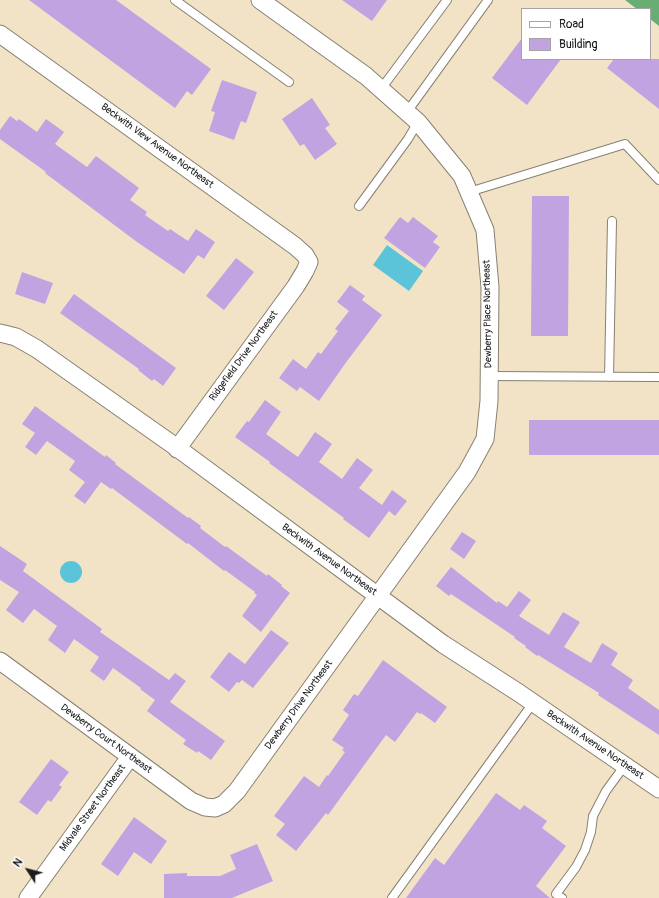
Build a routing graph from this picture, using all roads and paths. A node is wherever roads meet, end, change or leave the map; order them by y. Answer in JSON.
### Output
{"nodes":[{"id":1,"x":175,"y":0,"type":"edge"},
{"id":2,"x":260,"y":0,"type":"edge"},
{"id":3,"x":447,"y":0,"type":"edge"},
{"id":4,"x":488,"y":0,"type":"edge"},
{"id":5,"x":0,"y":34,"type":"edge"},
{"id":6,"x":289,"y":82,"type":"dead end"},
{"id":7,"x":381,"y":89,"type":"junction"},
{"id":8,"x":413,"y":117,"type":"junction"},
{"id":9,"x":659,"y":180,"type":"edge"},
{"id":10,"x":469,"y":192,"type":"junction"},
{"id":11,"x":359,"y":206,"type":"dead end"},
{"id":12,"x":612,"y":221,"type":"dead end"},
{"id":13,"x":309,"y":262,"type":"joint"},
{"id":14,"x":0,"y":333,"type":"edge"},
{"id":15,"x":489,"y":376,"type":"junction"},
{"id":16,"x":609,"y":377,"type":"junction"},
{"id":17,"x":659,"y":377,"type":"edge"},
{"id":18,"x":177,"y":449,"type":"junction"},
{"id":19,"x":377,"y":596,"type":"junction"},
{"id":20,"x":0,"y":661,"type":"edge"},
{"id":21,"x":533,"y":703,"type":"junction"},
{"id":22,"x":130,"y":757,"type":"junction"},
{"id":23,"x":625,"y":765,"type":"junction"},
{"id":24,"x":659,"y":789,"type":"edge"},
{"id":25,"x":215,"y":808,"type":"joint"},
{"id":26,"x":557,"y":897,"type":"edge"},
{"id":27,"x":28,"y":898,"type":"edge"},
{"id":28,"x":392,"y":898,"type":"edge"}],
"edges":[{"from":1,"to":6,"type":"lane"},
{"from":2,"to":7,"type":"street","name":"Dewberry Place Northeast"},
{"from":3,"to":7,"type":"lane"},
{"from":4,"to":8,"type":"lane"},
{"from":5,"to":13,"type":"street","name":"Beckwith View Avenue Northeast"},
{"from":7,"to":8,"type":"street","name":"Dewberry Place Northeast"},
{"from":8,"to":10,"type":"street","name":"Dewberry Place Northeast"},
{"from":8,"to":11,"type":"lane"},
{"from":9,"to":10,"type":"lane"},
{"from":10,"to":15,"type":"street","name":"Dewberry Place Northeast"},
{"from":12,"to":16,"type":"lane"},
{"from":13,"to":18,"type":"street","name":"Ridgefield Drive Northeast"},
{"from":14,"to":18,"type":"street","name":"Beckwith Avenue Northeast"},
{"from":15,"to":16,"type":"lane"},
{"from":15,"to":19,"type":"street","name":"Dewberry Place Northeast"},
{"from":16,"to":17,"type":"lane"},
{"from":18,"to":19,"type":"street","name":"Beckwith Avenue Northeast"},
{"from":19,"to":21,"type":"street","name":"Beckwith Avenue Northeast"},
{"from":19,"to":25,"type":"street","name":"Dewberry Drive Northeast"},
{"from":20,"to":22,"type":"street","name":"Dewberry Court Northeast"},
{"from":21,"to":23,"type":"street","name":"Beckwith Avenue Northeast"},
{"from":21,"to":28,"type":"lane"},
{"from":22,"to":25,"type":"street","name":"Dewberry Court Northeast"},
{"from":22,"to":27,"type":"street","name":"Midvale Street Northeast"},
{"from":23,"to":24,"type":"street","name":"Beckwith Avenue Northeast"},
{"from":23,"to":26,"type":"lane"}]}
